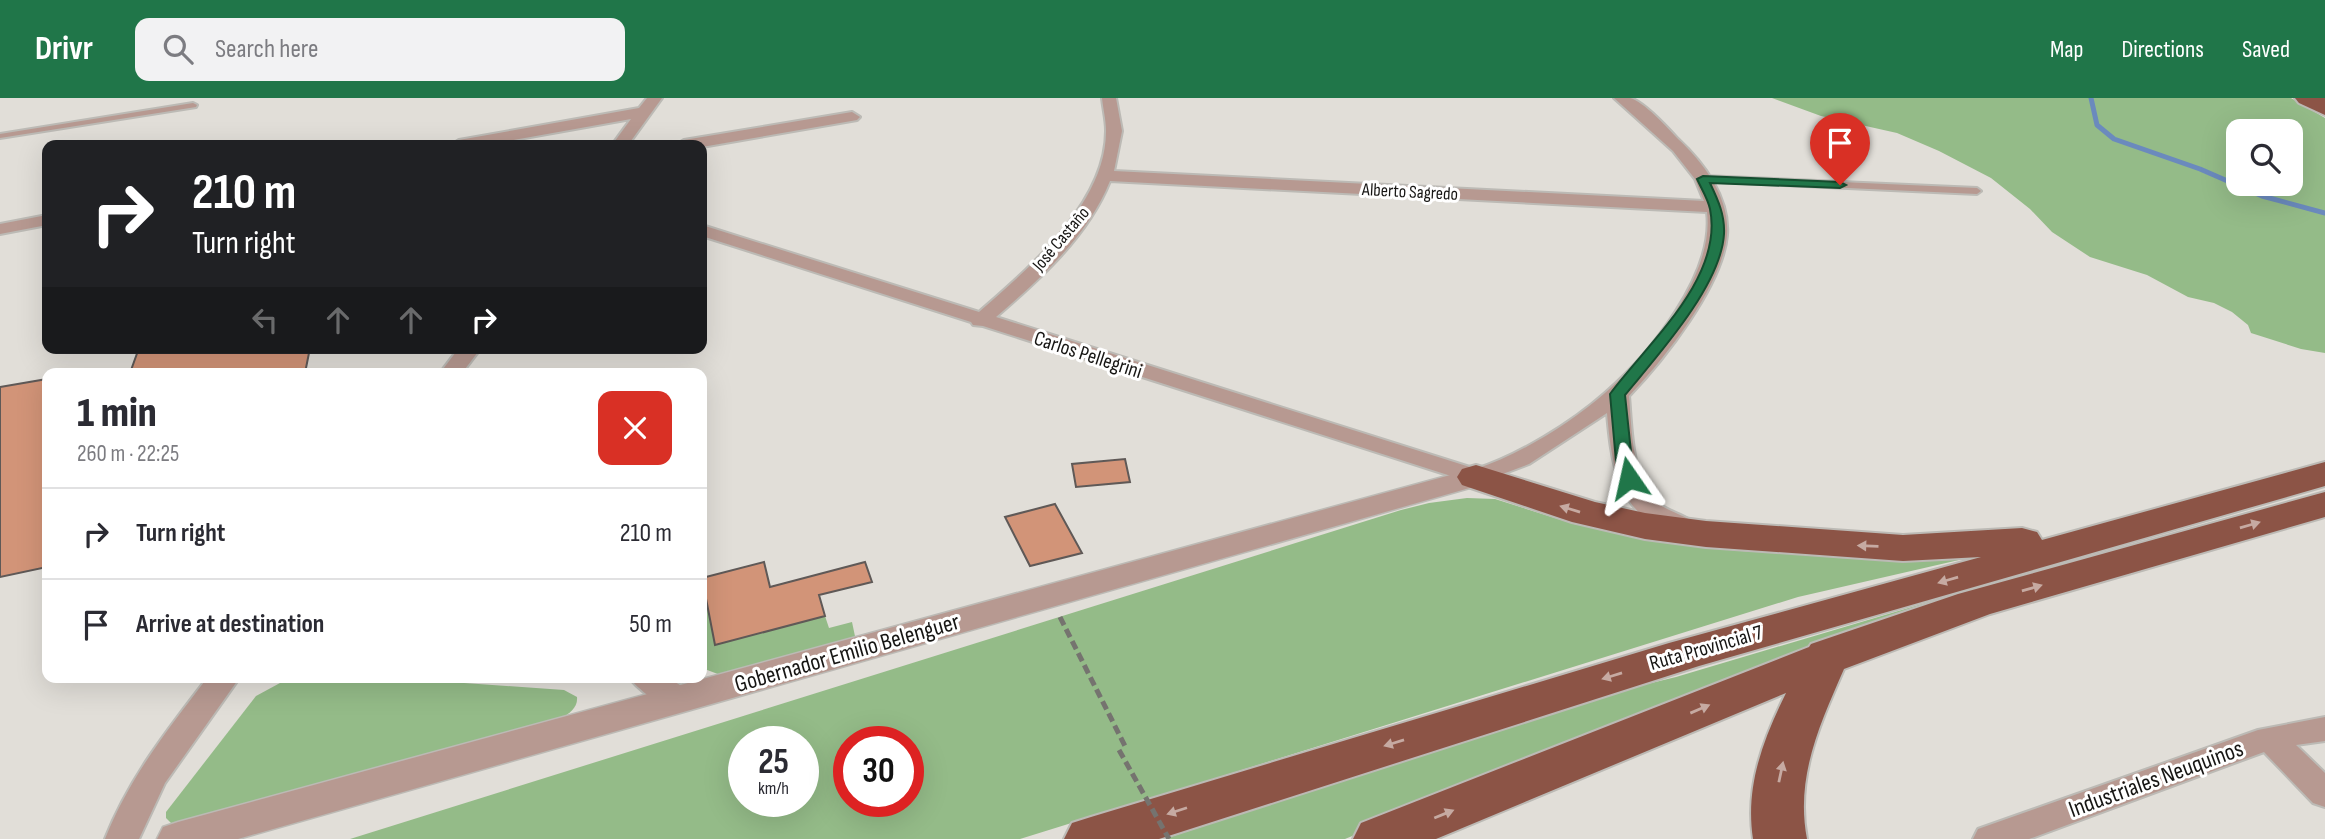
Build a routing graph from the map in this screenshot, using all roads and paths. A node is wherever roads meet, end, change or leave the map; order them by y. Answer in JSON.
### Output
{"nodes":[{"id":1,"x":655,"y":98,"type":"edge"},
{"id":2,"x":1109,"y":98,"type":"edge"},
{"id":3,"x":1621,"y":98,"type":"edge"},
{"id":4,"x":2307,"y":98,"type":"edge"},
{"id":5,"x":193,"y":105,"type":"dead end"},
{"id":6,"x":2325,"y":108,"type":"edge"},
{"id":7,"x":645,"y":112,"type":"junction"},
{"id":8,"x":852,"y":117,"type":"dead end"},
{"id":9,"x":0,"y":136,"type":"edge"},
{"id":10,"x":487,"y":140,"type":"edge"},
{"id":11,"x":624,"y":140,"type":"edge"},
{"id":12,"x":707,"y":141,"type":"edge"},
{"id":13,"x":1104,"y":176,"type":"junction"},
{"id":14,"x":1703,"y":179,"type":"junction"},
{"id":15,"x":1977,"y":191,"type":"dead end"},
{"id":16,"x":1716,"y":207,"type":"junction"},
{"id":17,"x":42,"y":221,"type":"edge"},
{"id":18,"x":0,"y":229,"type":"edge"},
{"id":19,"x":707,"y":232,"type":"edge"},
{"id":20,"x":980,"y":321,"type":"junction"},
{"id":21,"x":465,"y":354,"type":"edge"},
{"id":22,"x":455,"y":368,"type":"edge"},
{"id":23,"x":1617,"y":394,"type":"junction"},
{"id":24,"x":2325,"y":474,"type":"edge"},
{"id":25,"x":1476,"y":477,"type":"junction"},
{"id":26,"x":2325,"y":504,"type":"edge"},
{"id":27,"x":2155,"y":522,"type":"junction"},
{"id":28,"x":1706,"y":534,"type":"junction"},
{"id":29,"x":1049,"y":596,"type":"junction"},
{"id":30,"x":1827,"y":655,"type":"junction"},
{"id":31,"x":221,"y":683,"type":"edge"},
{"id":32,"x":653,"y":683,"type":"edge"},
{"id":33,"x":678,"y":700,"type":"junction"},
{"id":34,"x":2325,"y":729,"type":"edge"},
{"id":35,"x":2269,"y":738,"type":"junction"},
{"id":36,"x":2325,"y":794,"type":"edge"},
{"id":37,"x":122,"y":839,"type":"edge"},
{"id":38,"x":178,"y":839,"type":"edge"},
{"id":39,"x":1091,"y":839,"type":"edge"},
{"id":40,"x":1169,"y":839,"type":"edge"},
{"id":41,"x":1380,"y":839,"type":"edge"},
{"id":42,"x":1780,"y":839,"type":"edge"},
{"id":43,"x":1990,"y":839,"type":"edge"}],
"edges":[{"from":1,"to":7,"type":"street"},
{"from":2,"to":13,"type":"street","name":"José Castaño"},
{"from":3,"to":14,"type":"street"},
{"from":4,"to":6,"type":"highway"},
{"from":5,"to":9,"type":"lane"},
{"from":7,"to":10,"type":"street"},
{"from":7,"to":11,"type":"street"},
{"from":8,"to":12,"type":"street"},
{"from":13,"to":16,"type":"street","name":"Alberto Sagredo"},
{"from":13,"to":20,"type":"street","name":"José Castaño"},
{"from":14,"to":15,"type":"lane"},
{"from":14,"to":16,"type":"street"},
{"from":16,"to":23,"type":"street"},
{"from":17,"to":18,"type":"street"},
{"from":19,"to":20,"type":"street","name":"Carlos Pellegrini"},
{"from":20,"to":25,"type":"street","name":"Carlos Pellegrini"},
{"from":21,"to":22,"type":"street"},
{"from":23,"to":25,"type":"street"},
{"from":23,"to":28,"type":"street"},
{"from":24,"to":27,"type":"highway","name":"Ruta Provincial 7"},
{"from":28,"to":25,"type":"highway","one_way":true},
{"from":25,"to":29,"type":"street","name":"Gobernador Emilio Belenguer"},
{"from":30,"to":26,"type":"highway","one_way":true},
{"from":27,"to":28,"type":"highway","one_way":true},
{"from":27,"to":39,"type":"highway","name":"Ruta Provincial 7","one_way":true},
{"from":29,"to":33,"type":"street","name":"Gobernador Emilio Belenguer"},
{"from":29,"to":40,"type":"path","bridge":true},
{"from":41,"to":30,"type":"highway","one_way":true},
{"from":42,"to":30,"type":"highway","one_way":true},
{"from":31,"to":37,"type":"street"},
{"from":32,"to":33,"type":"street"},
{"from":33,"to":38,"type":"street","name":"Gobernador Emilio Belenguer"},
{"from":34,"to":35,"type":"street","name":"Industriales Neuquinos"},
{"from":35,"to":36,"type":"street"},
{"from":35,"to":43,"type":"street","name":"Industriales Neuquinos"}]}
